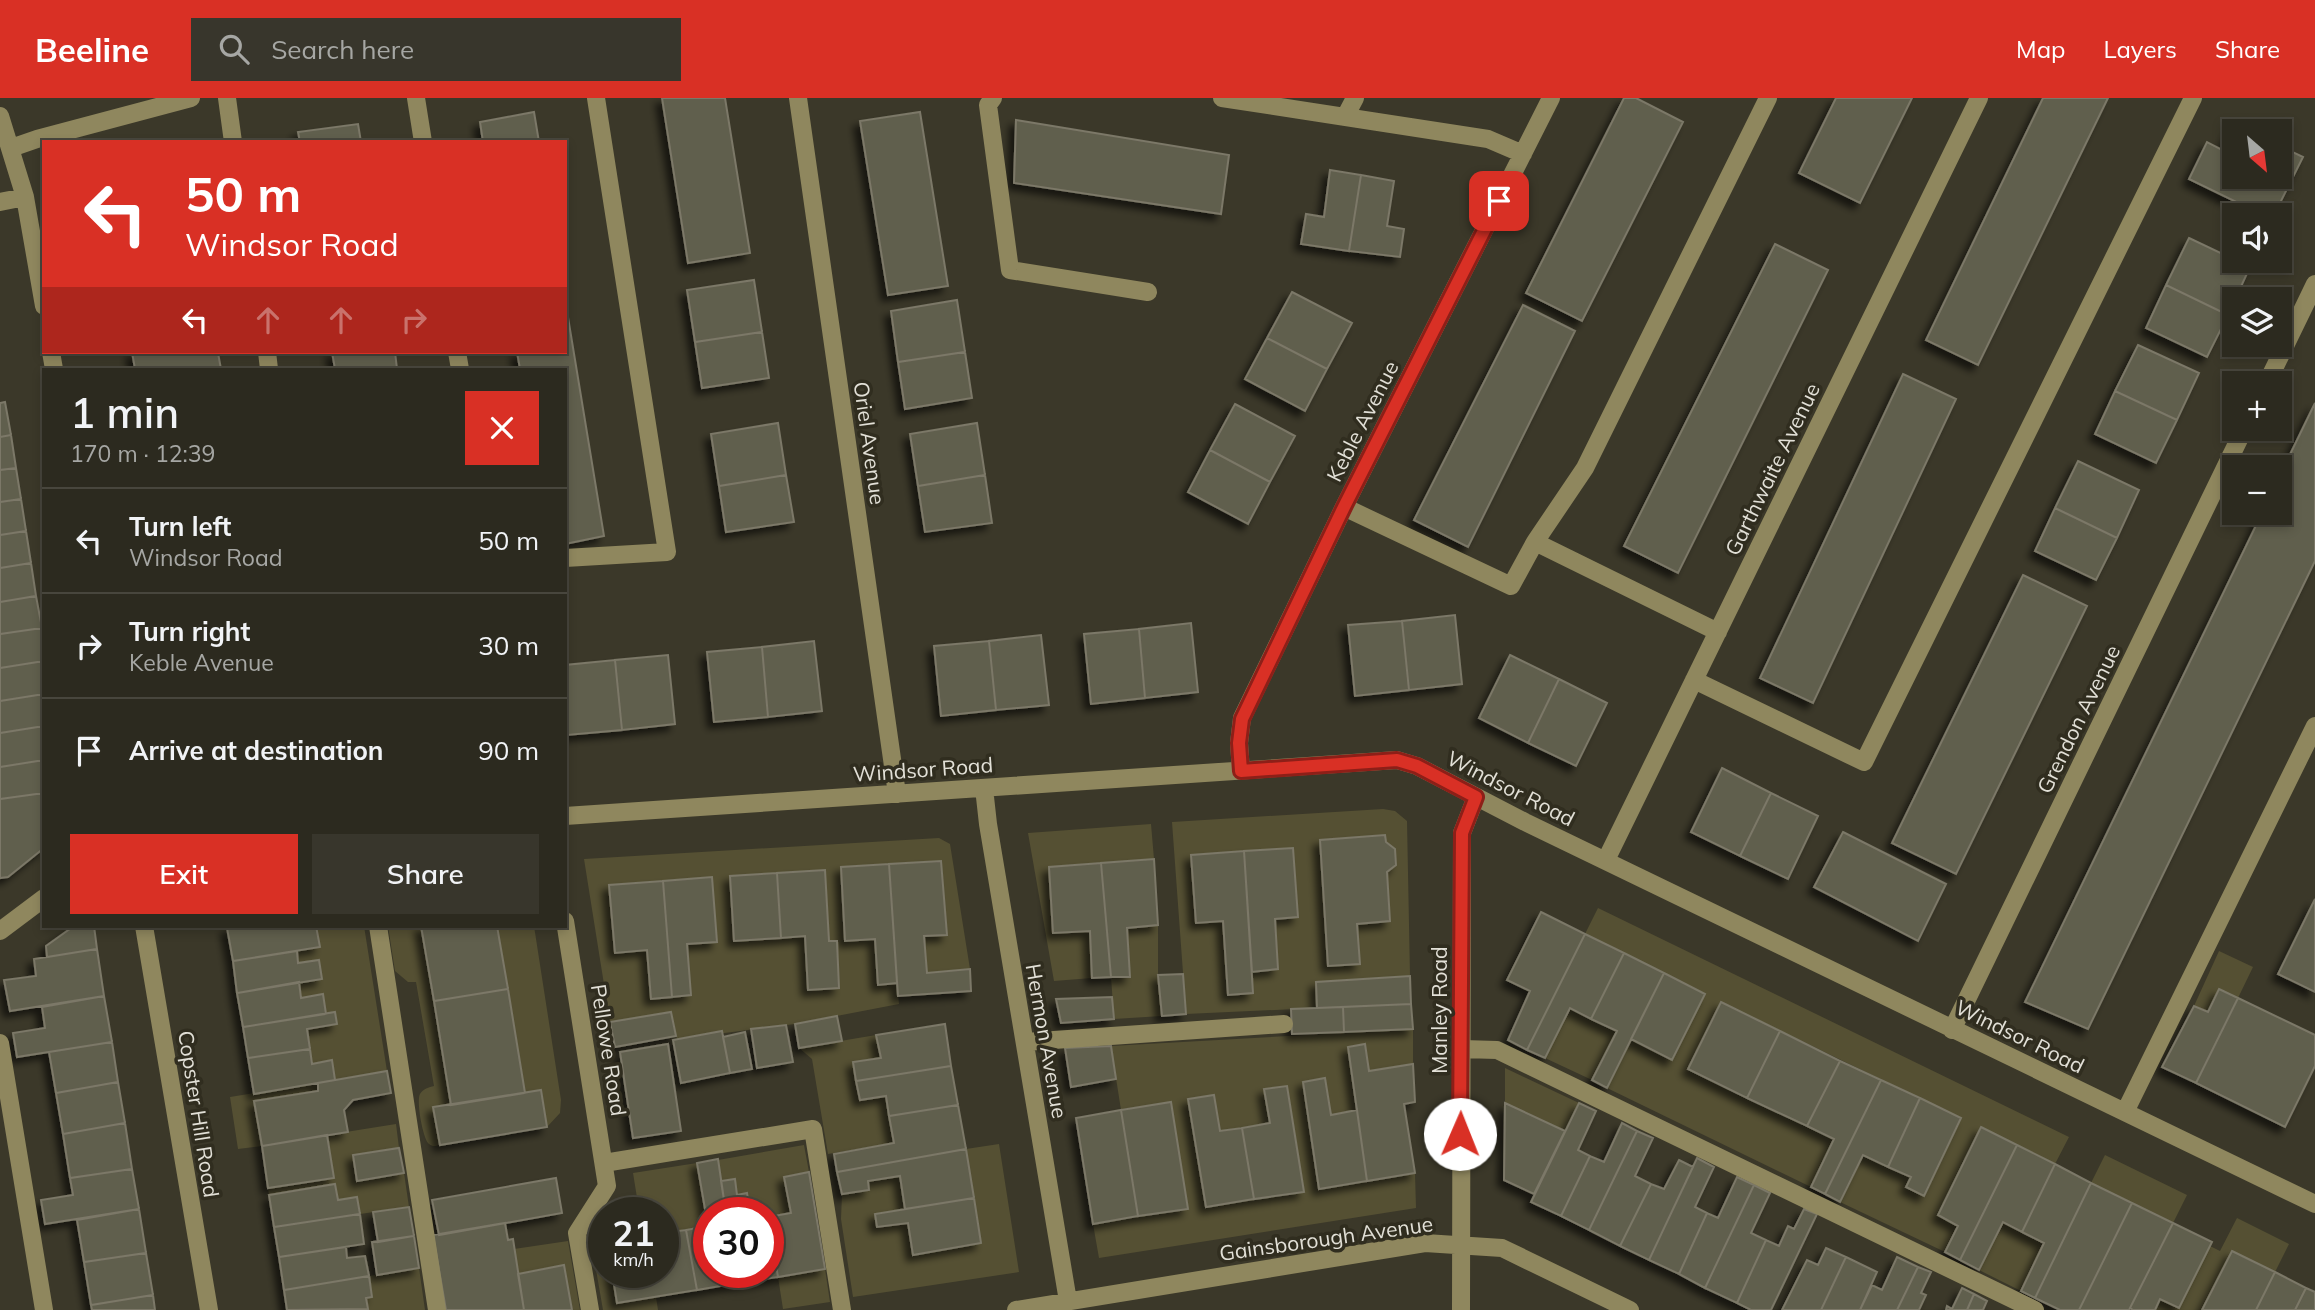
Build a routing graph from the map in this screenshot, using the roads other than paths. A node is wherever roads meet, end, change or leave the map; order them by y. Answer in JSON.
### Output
{"nodes":[{"id":1,"x":191,"y":98,"type":"edge"},
{"id":2,"x":227,"y":98,"type":"edge"},
{"id":3,"x":416,"y":98,"type":"edge"},
{"id":4,"x":597,"y":98,"type":"edge"},
{"id":5,"x":798,"y":98,"type":"edge"},
{"id":6,"x":993,"y":98,"type":"edge"},
{"id":7,"x":1222,"y":98,"type":"edge"},
{"id":8,"x":1354,"y":98,"type":"edge"},
{"id":9,"x":1551,"y":98,"type":"edge"},
{"id":10,"x":1768,"y":98,"type":"edge"},
{"id":11,"x":1979,"y":98,"type":"edge"},
{"id":12,"x":2193,"y":98,"type":"edge"},
{"id":13,"x":0,"y":116,"type":"edge"},
{"id":14,"x":1345,"y":117,"type":"junction"},
{"id":15,"x":233,"y":140,"type":"edge"},
{"id":16,"x":423,"y":140,"type":"edge"},
{"id":17,"x":11,"y":148,"type":"junction"},
{"id":18,"x":1523,"y":154,"type":"junction"},
{"id":19,"x":25,"y":197,"type":"junction"},
{"id":20,"x":0,"y":202,"type":"edge"},
{"id":21,"x":2315,"y":284,"type":"edge"},
{"id":22,"x":1148,"y":292,"type":"dead end"},
{"id":23,"x":42,"y":295,"type":"edge"},
{"id":24,"x":2272,"y":371,"type":"edge"},
{"id":25,"x":2238,"y":441,"type":"edge"},
{"id":26,"x":1344,"y":507,"type":"junction"},
{"id":27,"x":1535,"y":542,"type":"junction"},
{"id":28,"x":567,"y":558,"type":"edge"},
{"id":29,"x":1718,"y":632,"type":"junction"},
{"id":30,"x":1694,"y":680,"type":"junction"},
{"id":31,"x":2315,"y":726,"type":"edge"},
{"id":32,"x":1241,"y":771,"type":"junction"},
{"id":33,"x":984,"y":788,"type":"junction"},
{"id":34,"x":897,"y":794,"type":"junction"},
{"id":35,"x":1476,"y":797,"type":"junction"},
{"id":36,"x":567,"y":817,"type":"edge"},
{"id":37,"x":1606,"y":860,"type":"junction"},
{"id":38,"x":42,"y":900,"type":"edge"},
{"id":39,"x":144,"y":928,"type":"edge"},
{"id":40,"x":378,"y":928,"type":"edge"},
{"id":41,"x":566,"y":928,"type":"edge"},
{"id":42,"x":0,"y":931,"type":"edge"},
{"id":43,"x":1284,"y":1024,"type":"dead end"},
{"id":44,"x":1952,"y":1030,"type":"junction"},
{"id":45,"x":0,"y":1042,"type":"edge"},
{"id":46,"x":1025,"y":1042,"type":"junction"},
{"id":47,"x":1462,"y":1049,"type":"junction"},
{"id":48,"x":2125,"y":1112,"type":"junction"},
{"id":49,"x":604,"y":1163,"type":"junction"},
{"id":50,"x":2315,"y":1204,"type":"edge"},
{"id":51,"x":1460,"y":1245,"type":"junction"},
{"id":52,"x":1068,"y":1301,"type":"junction"},
{"id":53,"x":44,"y":1310,"type":"edge"},
{"id":54,"x":209,"y":1310,"type":"edge"},
{"id":55,"x":437,"y":1310,"type":"edge"},
{"id":56,"x":590,"y":1310,"type":"edge"},
{"id":57,"x":842,"y":1310,"type":"edge"},
{"id":58,"x":1016,"y":1310,"type":"edge"},
{"id":59,"x":1461,"y":1310,"type":"edge"},
{"id":60,"x":1630,"y":1310,"type":"edge"},
{"id":61,"x":2035,"y":1310,"type":"edge"}],
"edges":[{"from":1,"to":17,"type":"street"},
{"from":2,"to":15,"type":"street"},
{"from":3,"to":16,"type":"street"},
{"from":4,"to":28,"type":"street"},
{"from":5,"to":34,"type":"street","name":"Oriel Avenue"},
{"from":6,"to":22,"type":"street"},
{"from":7,"to":14,"type":"street"},
{"from":8,"to":14,"type":"street"},
{"from":9,"to":18,"type":"street","name":"Keble Avenue"},
{"from":10,"to":27,"type":"street"},
{"from":11,"to":29,"type":"street","name":"Garthwaite Avenue"},
{"from":12,"to":30,"type":"street"},
{"from":13,"to":17,"type":"street"},
{"from":14,"to":18,"type":"street"},
{"from":17,"to":19,"type":"street"},
{"from":18,"to":26,"type":"street","name":"Keble Avenue"},
{"from":19,"to":20,"type":"street"},
{"from":19,"to":23,"type":"street"},
{"from":21,"to":24,"type":"street"},
{"from":25,"to":44,"type":"street","name":"Grendon Avenue"},
{"from":26,"to":27,"type":"street"},
{"from":26,"to":32,"type":"street","name":"Keble Avenue"},
{"from":27,"to":29,"type":"street"},
{"from":29,"to":30,"type":"street","name":"Garthwaite Avenue"},
{"from":30,"to":37,"type":"street","name":"Garthwaite Avenue"},
{"from":31,"to":48,"type":"street"},
{"from":32,"to":33,"type":"street","name":"Windsor Road"},
{"from":32,"to":35,"type":"street","name":"Windsor Road"},
{"from":33,"to":34,"type":"street","name":"Windsor Road"},
{"from":33,"to":46,"type":"street","name":"Hermon Avenue"},
{"from":34,"to":36,"type":"street","name":"Windsor Road"},
{"from":35,"to":37,"type":"street","name":"Windsor Road"},
{"from":35,"to":47,"type":"street","name":"Manley Road"},
{"from":37,"to":44,"type":"street","name":"Windsor Road"},
{"from":38,"to":42,"type":"street"},
{"from":39,"to":54,"type":"street","name":"Copster Hill Road"},
{"from":40,"to":55,"type":"street"},
{"from":41,"to":49,"type":"street","name":"Pellowe Road"},
{"from":43,"to":46,"type":"street"},
{"from":44,"to":48,"type":"street","name":"Windsor Road"},
{"from":45,"to":53,"type":"street"},
{"from":46,"to":52,"type":"street","name":"Hermon Avenue"},
{"from":47,"to":51,"type":"street","name":"Manley Road"},
{"from":47,"to":61,"type":"street"},
{"from":48,"to":50,"type":"street","name":"Windsor Road"},
{"from":49,"to":56,"type":"street","name":"Pellowe Road"},
{"from":49,"to":57,"type":"street"},
{"from":51,"to":52,"type":"street","name":"Gainsborough Avenue"},
{"from":51,"to":59,"type":"street","name":"Manley Road"},
{"from":51,"to":60,"type":"street","name":"Gainsborough Avenue"},
{"from":52,"to":58,"type":"street","name":"Gainsborough Avenue"}]}
